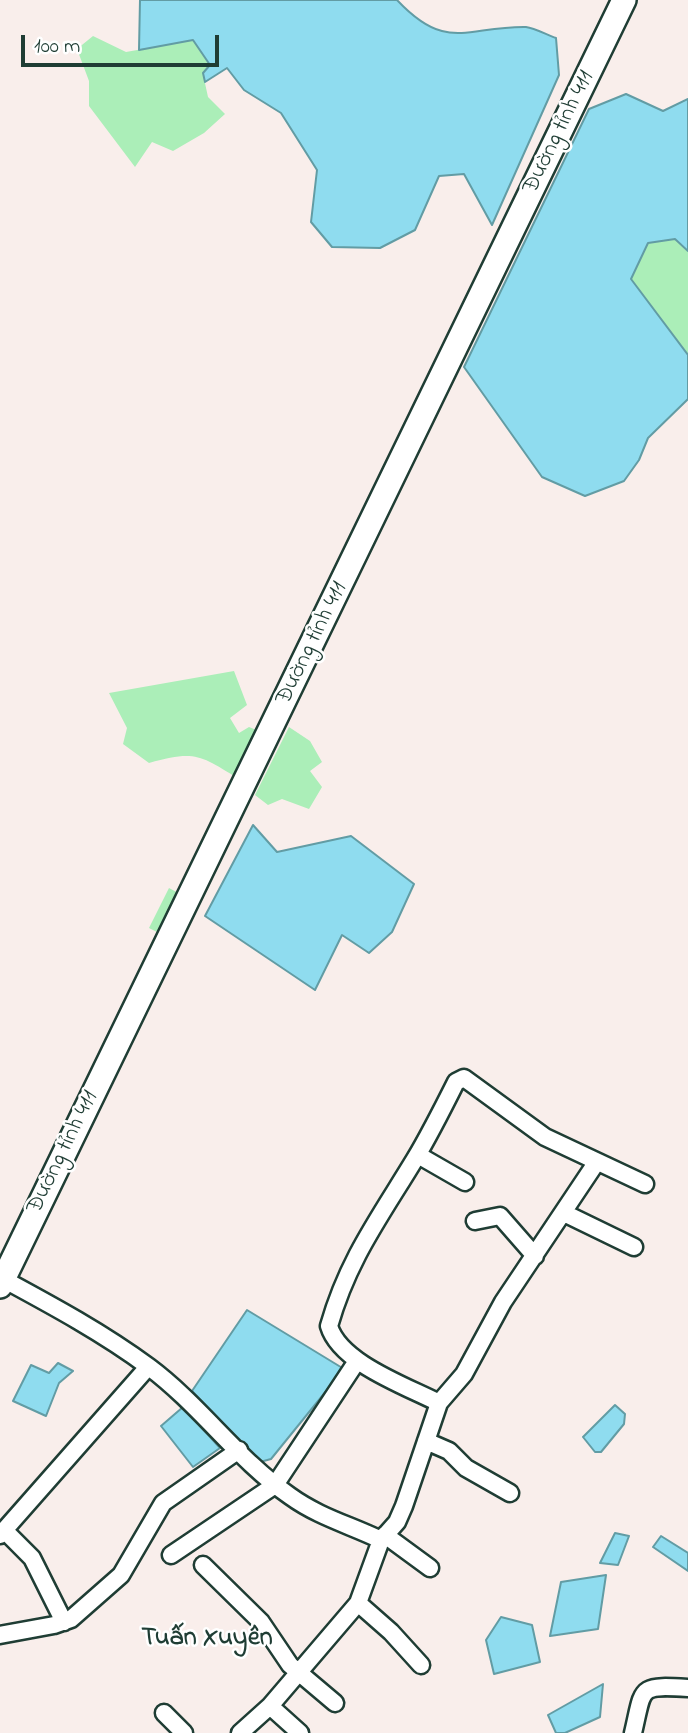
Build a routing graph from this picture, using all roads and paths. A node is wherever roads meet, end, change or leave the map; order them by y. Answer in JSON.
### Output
{"nodes":[{"id":1,"x":624,"y":0,"type":"edge"},
{"id":2,"x":418,"y":1155,"type":"junction"},
{"id":3,"x":596,"y":1163,"type":"junction"},
{"id":4,"x":465,"y":1182,"type":"dead end"},
{"id":5,"x":645,"y":1184,"type":"dead end"},
{"id":6,"x":564,"y":1213,"type":"junction"},
{"id":7,"x":475,"y":1221,"type":"dead end"},
{"id":8,"x":634,"y":1247,"type":"dead end"},
{"id":9,"x":535,"y":1256,"type":"junction"},
{"id":10,"x":2,"y":1282,"type":"edge"},
{"id":11,"x":358,"y":1361,"type":"junction"},
{"id":12,"x":148,"y":1367,"type":"junction"},
{"id":13,"x":439,"y":1403,"type":"junction"},
{"id":14,"x":426,"y":1441,"type":"junction"},
{"id":15,"x":239,"y":1450,"type":"junction"},
{"id":16,"x":275,"y":1485,"type":"junction"},
{"id":17,"x":510,"y":1493,"type":"dead end"},
{"id":18,"x":2,"y":1533,"type":"edge"},
{"id":19,"x":383,"y":1537,"type":"junction"},
{"id":20,"x":172,"y":1555,"type":"dead end"},
{"id":21,"x":203,"y":1565,"type":"dead end"},
{"id":22,"x":430,"y":1568,"type":"dead end"},
{"id":23,"x":358,"y":1603,"type":"junction"},
{"id":24,"x":64,"y":1622,"type":"junction"},
{"id":25,"x":0,"y":1635,"type":"edge"},
{"id":26,"x":421,"y":1665,"type":"dead end"},
{"id":27,"x":298,"y":1672,"type":"junction"},
{"id":28,"x":688,"y":1688,"type":"edge"},
{"id":29,"x":335,"y":1703,"type":"dead end"},
{"id":30,"x":270,"y":1706,"type":"junction"},
{"id":31,"x":164,"y":1713,"type":"dead end"},
{"id":32,"x":184,"y":1733,"type":"edge"},
{"id":33,"x":240,"y":1733,"type":"edge"},
{"id":34,"x":300,"y":1733,"type":"edge"},
{"id":35,"x":633,"y":1733,"type":"edge"}],
"edges":[{"from":1,"to":10,"type":"main road","name":"Đường tỉnh 411"},
{"from":2,"to":3,"type":"street"},
{"from":2,"to":4,"type":"street"},
{"from":2,"to":11,"type":"street"},
{"from":3,"to":5,"type":"street"},
{"from":3,"to":6,"type":"street"},
{"from":6,"to":8,"type":"street"},
{"from":6,"to":9,"type":"street"},
{"from":7,"to":9,"type":"street"},
{"from":9,"to":13,"type":"street"},
{"from":10,"to":12,"type":"street"},
{"from":11,"to":13,"type":"street"},
{"from":11,"to":16,"type":"street"},
{"from":12,"to":15,"type":"street"},
{"from":12,"to":18,"type":"street"},
{"from":13,"to":14,"type":"street"},
{"from":14,"to":17,"type":"street"},
{"from":14,"to":19,"type":"street"},
{"from":15,"to":16,"type":"street"},
{"from":15,"to":24,"type":"street"},
{"from":16,"to":19,"type":"street"},
{"from":16,"to":20,"type":"street"},
{"from":18,"to":24,"type":"street"},
{"from":19,"to":22,"type":"street"},
{"from":19,"to":23,"type":"street"},
{"from":21,"to":27,"type":"street"},
{"from":23,"to":26,"type":"street"},
{"from":23,"to":27,"type":"street"},
{"from":24,"to":25,"type":"street"},
{"from":27,"to":29,"type":"street"},
{"from":27,"to":30,"type":"street"},
{"from":28,"to":35,"type":"street"},
{"from":30,"to":33,"type":"street"},
{"from":30,"to":34,"type":"street"},
{"from":31,"to":32,"type":"street"}]}
